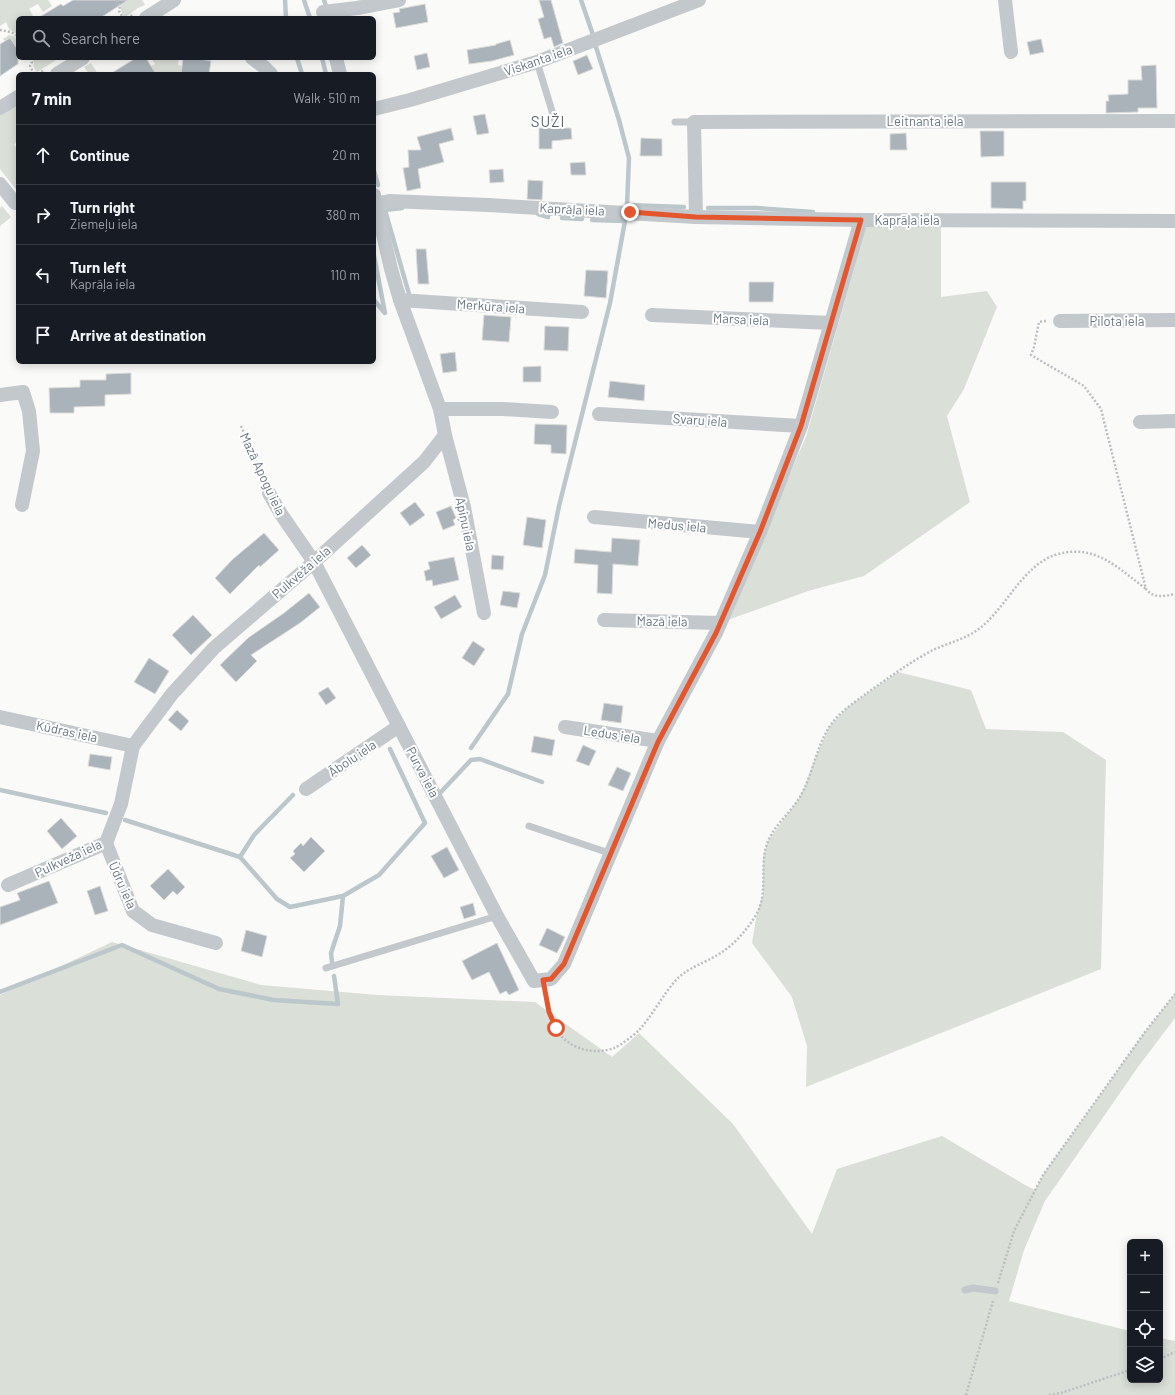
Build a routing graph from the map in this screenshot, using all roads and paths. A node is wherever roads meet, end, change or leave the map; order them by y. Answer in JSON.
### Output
{"nodes":[{"id":1,"x":116,"y":0,"type":"edge"},
{"id":2,"x":174,"y":0,"type":"edge"},
{"id":3,"x":399,"y":0,"type":"edge"},
{"id":4,"x":699,"y":0,"type":"edge"},
{"id":5,"x":1005,"y":0,"type":"edge"},
{"id":6,"x":322,"y":10,"type":"edge"},
{"id":7,"x":122,"y":16,"type":"edge"},
{"id":8,"x":149,"y":16,"type":"edge"},
{"id":9,"x":0,"y":30,"type":"edge"},
{"id":10,"x":16,"y":35,"type":"edge"},
{"id":11,"x":1011,"y":52,"type":"dead end"},
{"id":12,"x":31,"y":60,"type":"edge"},
{"id":13,"x":80,"y":60,"type":"edge"},
{"id":14,"x":255,"y":60,"type":"edge"},
{"id":15,"x":336,"y":60,"type":"edge"},
{"id":16,"x":537,"y":62,"type":"junction"},
{"id":17,"x":33,"y":72,"type":"edge"},
{"id":18,"x":60,"y":72,"type":"edge"},
{"id":19,"x":269,"y":72,"type":"edge"},
{"id":20,"x":340,"y":72,"type":"edge"},
{"id":21,"x":16,"y":98,"type":"edge"},
{"id":22,"x":0,"y":108,"type":"edge"},
{"id":23,"x":376,"y":108,"type":"edge"},
{"id":24,"x":555,"y":120,"type":"dead end"},
{"id":25,"x":1175,"y":121,"type":"edge"},
{"id":26,"x":675,"y":122,"type":"dead end"},
{"id":27,"x":694,"y":122,"type":"junction"},
{"id":28,"x":0,"y":184,"type":"edge"},
{"id":29,"x":376,"y":199,"type":"edge"},
{"id":30,"x":15,"y":203,"type":"dead end"},
{"id":31,"x":376,"y":203,"type":"edge"},
{"id":32,"x":696,"y":217,"type":"junction"},
{"id":33,"x":861,"y":220,"type":"junction"},
{"id":34,"x":1175,"y":221,"type":"edge"},
{"id":35,"x":400,"y":300,"type":"junction"},
{"id":36,"x":582,"y":312,"type":"dead end"},
{"id":37,"x":652,"y":315,"type":"dead end"},
{"id":38,"x":1175,"y":320,"type":"edge"},
{"id":39,"x":1060,"y":321,"type":"dead end"},
{"id":40,"x":1040,"y":322,"type":"dead end"},
{"id":41,"x":831,"y":323,"type":"junction"},
{"id":42,"x":0,"y":395,"type":"edge"},
{"id":43,"x":440,"y":409,"type":"junction"},
{"id":44,"x":552,"y":412,"type":"dead end"},
{"id":45,"x":599,"y":414,"type":"dead end"},
{"id":46,"x":1175,"y":421,"type":"edge"},
{"id":47,"x":1140,"y":422,"type":"dead end"},
{"id":48,"x":241,"y":426,"type":"dead end"},
{"id":49,"x":801,"y":426,"type":"junction"},
{"id":50,"x":445,"y":435,"type":"junction"},
{"id":51,"x":269,"y":493,"type":"joint"},
{"id":52,"x":22,"y":505,"type":"dead end"},
{"id":53,"x":594,"y":517,"type":"dead end"},
{"id":54,"x":760,"y":532,"type":"junction"},
{"id":55,"x":314,"y":562,"type":"junction"},
{"id":56,"x":1146,"y":589,"type":"junction"},
{"id":57,"x":1175,"y":594,"type":"edge"},
{"id":58,"x":484,"y":613,"type":"dead end"},
{"id":59,"x":604,"y":620,"type":"dead end"},
{"id":60,"x":720,"y":623,"type":"junction"},
{"id":61,"x":0,"y":717,"type":"edge"},
{"id":62,"x":399,"y":726,"type":"junction"},
{"id":63,"x":565,"y":727,"type":"dead end"},
{"id":64,"x":658,"y":742,"type":"junction"},
{"id":65,"x":133,"y":746,"type":"junction"},
{"id":66,"x":306,"y":790,"type":"dead end"},
{"id":67,"x":530,"y":826,"type":"dead end"},
{"id":68,"x":106,"y":843,"type":"junction"},
{"id":69,"x":612,"y":854,"type":"junction"},
{"id":70,"x":8,"y":885,"type":"dead end"},
{"id":71,"x":498,"y":916,"type":"junction"},
{"id":72,"x":216,"y":943,"type":"dead end"},
{"id":73,"x":326,"y":968,"type":"dead end"},
{"id":74,"x":538,"y":980,"type":"junction"},
{"id":75,"x":1175,"y":994,"type":"edge"},
{"id":76,"x":965,"y":1290,"type":"dead end"},
{"id":77,"x":995,"y":1291,"type":"junction"},
{"id":78,"x":1175,"y":1352,"type":"edge"},
{"id":79,"x":1163,"y":1358,"type":"edge"},
{"id":80,"x":1127,"y":1371,"type":"edge"},
{"id":81,"x":966,"y":1395,"type":"edge"},
{"id":82,"x":1049,"y":1395,"type":"edge"}],
"edges":[{"from":1,"to":7,"type":"path"},
{"from":2,"to":8,"type":"street"},
{"from":3,"to":6,"type":"street"},
{"from":4,"to":16,"type":"street","name":"Viskanta iela"},
{"from":5,"to":11,"type":"street"},
{"from":9,"to":10,"type":"path"},
{"from":12,"to":17,"type":"path"},
{"from":13,"to":18,"type":"street"},
{"from":14,"to":19,"type":"street"},
{"from":15,"to":20,"type":"street"},
{"from":16,"to":23,"type":"street","name":"Viskanta iela"},
{"from":16,"to":24,"type":"lane"},
{"from":21,"to":22,"type":"street"},
{"from":25,"to":27,"type":"street","name":"Leitnanta iela"},
{"from":26,"to":27,"type":"lane","name":"Leitnanta iela"},
{"from":27,"to":32,"type":"street"},
{"from":28,"to":30,"type":"street"},
{"from":29,"to":32,"type":"street","name":"Kaprāļa iela"},
{"from":31,"to":35,"type":"street"},
{"from":32,"to":33,"type":"street","name":"Kaprāļa iela"},
{"from":33,"to":34,"type":"street","name":"Kaprāļa iela"},
{"from":33,"to":41,"type":"street"},
{"from":35,"to":36,"type":"street","name":"Merkūra iela"},
{"from":35,"to":43,"type":"street"},
{"from":37,"to":41,"type":"street","name":"Marsa iela"},
{"from":38,"to":39,"type":"street","name":"Pilota iela"},
{"from":40,"to":56,"type":"path"},
{"from":41,"to":49,"type":"street"},
{"from":42,"to":52,"type":"street"},
{"from":43,"to":44,"type":"street"},
{"from":43,"to":50,"type":"street"},
{"from":45,"to":49,"type":"street","name":"Svaru iela"},
{"from":46,"to":47,"type":"street"},
{"from":48,"to":51,"type":"path","name":"Mazā Apogu iela"},
{"from":49,"to":54,"type":"street"},
{"from":50,"to":55,"type":"street","name":"Pulkveža iela"},
{"from":50,"to":58,"type":"street","name":"Apiņu iela"},
{"from":51,"to":55,"type":"street","name":"Mazā Apogu iela"},
{"from":53,"to":54,"type":"street","name":"Medus iela"},
{"from":54,"to":60,"type":"street"},
{"from":55,"to":62,"type":"street","name":"Purva iela"},
{"from":55,"to":65,"type":"street","name":"Pulkveža iela"},
{"from":56,"to":57,"type":"path"},
{"from":56,"to":74,"type":"path"},
{"from":59,"to":60,"type":"street","name":"Mazā iela"},
{"from":60,"to":64,"type":"street"},
{"from":61,"to":65,"type":"street","name":"Kūdras iela"},
{"from":62,"to":66,"type":"street","name":"Ābolu iela"},
{"from":62,"to":71,"type":"street","name":"Purva iela"},
{"from":63,"to":64,"type":"street","name":"Ledus iela"},
{"from":64,"to":69,"type":"street"},
{"from":65,"to":68,"type":"street","name":"Pulkveža iela"},
{"from":67,"to":69,"type":"lane"},
{"from":68,"to":70,"type":"street","name":"Pulkveža iela"},
{"from":68,"to":72,"type":"street","name":"Ūdru iela"},
{"from":69,"to":74,"type":"street"},
{"from":71,"to":73,"type":"lane"},
{"from":71,"to":74,"type":"street","name":"Purva iela"},
{"from":75,"to":77,"type":"path"},
{"from":76,"to":77,"type":"lane"},
{"from":77,"to":81,"type":"path"},
{"from":78,"to":79,"type":"path"},
{"from":80,"to":82,"type":"path"}]}
